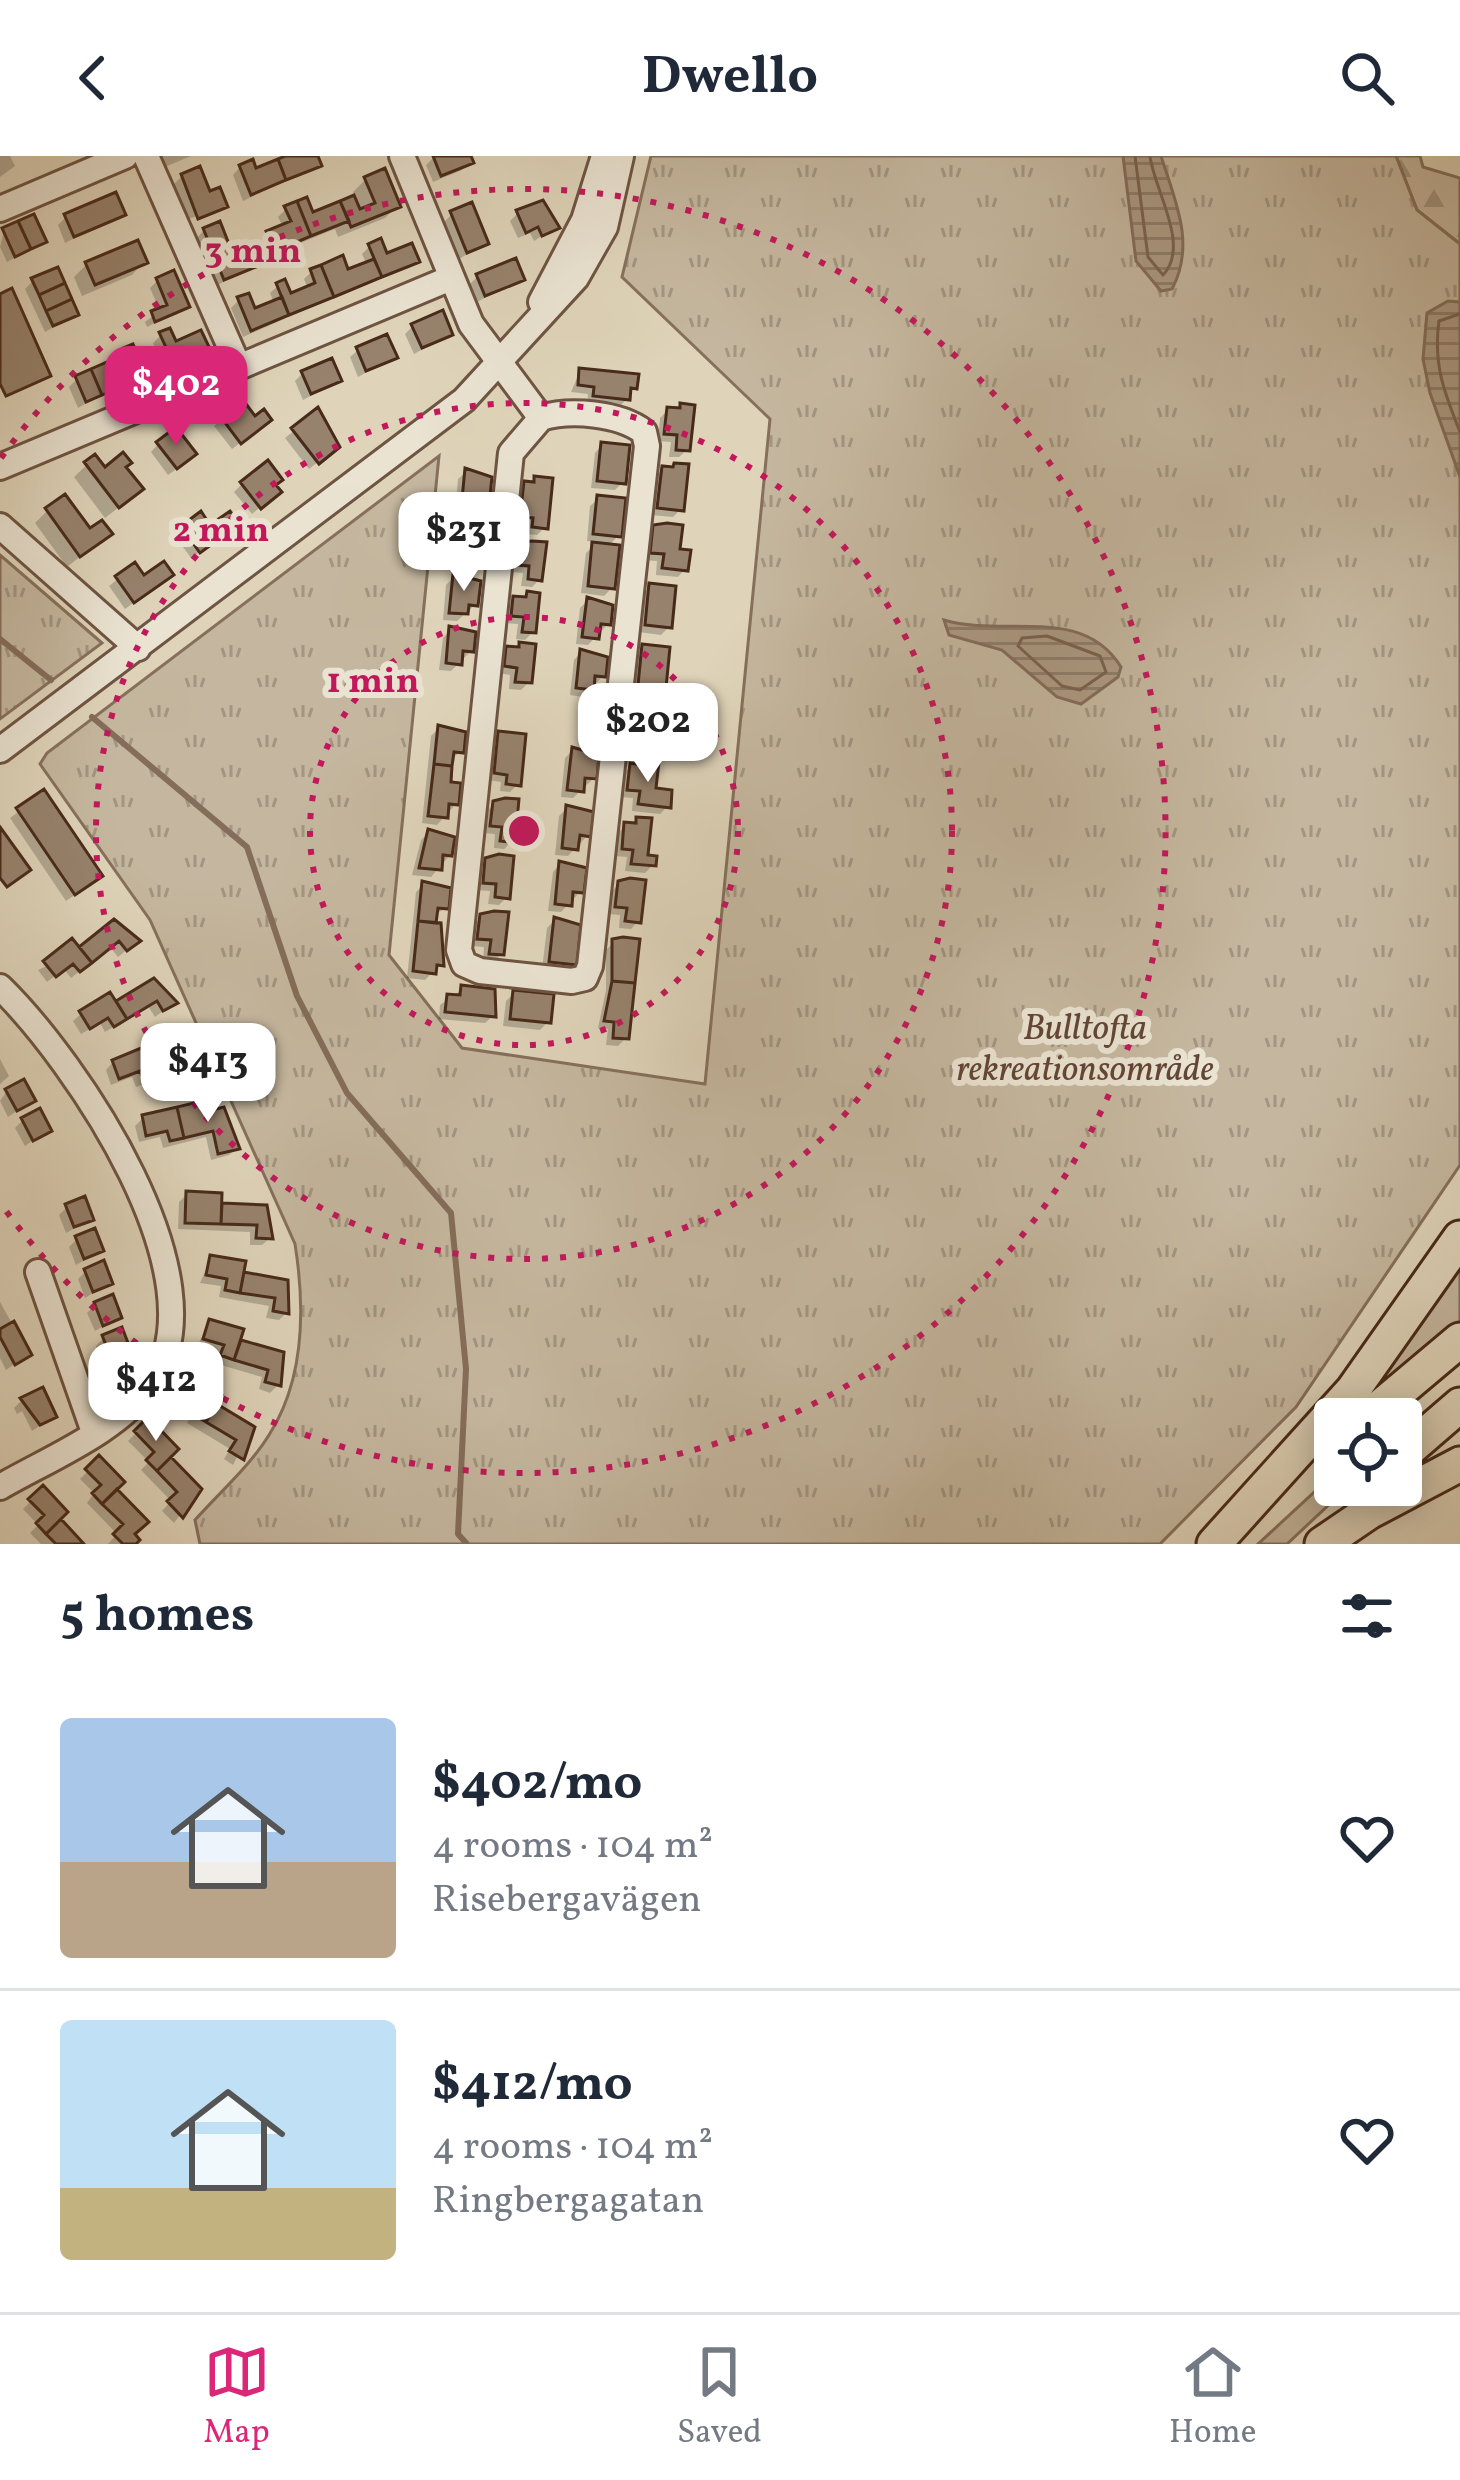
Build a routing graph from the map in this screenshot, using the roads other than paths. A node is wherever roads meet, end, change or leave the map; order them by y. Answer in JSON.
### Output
{"nodes":[{"id":1,"x":125,"y":156,"type":"edge"},
{"id":2,"x":146,"y":156,"type":"edge"},
{"id":3,"x":402,"y":156,"type":"edge"},
{"id":4,"x":604,"y":156,"type":"edge"},
{"id":5,"x":620,"y":156,"type":"edge"},
{"id":6,"x":0,"y":209,"type":"edge"},
{"id":7,"x":452,"y":278,"type":"junction"},
{"id":8,"x":521,"y":340,"type":"junction"},
{"id":9,"x":500,"y":363,"type":"junction"},
{"id":10,"x":238,"y":365,"type":"junction"},
{"id":11,"x":541,"y":418,"type":"junction"},
{"id":12,"x":0,"y":467,"type":"edge"},
{"id":13,"x":0,"y":526,"type":"edge"},
{"id":14,"x":138,"y":648,"type":"junction"},
{"id":15,"x":0,"y":750,"type":"edge"},
{"id":16,"x":0,"y":988,"type":"edge"},
{"id":17,"x":1460,"y":1238,"type":"edge"},
{"id":18,"x":38,"y":1272,"type":"dead end"},
{"id":19,"x":1460,"y":1340,"type":"edge"},
{"id":20,"x":1391,"y":1398,"type":"edge"},
{"id":21,"x":1460,"y":1405,"type":"edge"},
{"id":22,"x":94,"y":1432,"type":"junction"},
{"id":23,"x":1422,"y":1438,"type":"edge"},
{"id":24,"x":1460,"y":1464,"type":"edge"},
{"id":25,"x":1314,"y":1466,"type":"edge"},
{"id":26,"x":0,"y":1487,"type":"edge"},
{"id":27,"x":1345,"y":1506,"type":"edge"},
{"id":28,"x":1214,"y":1544,"type":"edge"},
{"id":29,"x":1228,"y":1544,"type":"edge"},
{"id":30,"x":1304,"y":1544,"type":"edge"},
{"id":31,"x":1322,"y":1544,"type":"edge"}],
"edges":[{"from":1,"to":6,"type":"street"},
{"from":2,"to":10,"type":"street"},
{"from":3,"to":7,"type":"street"},
{"from":4,"to":8,"type":"street"},
{"from":5,"to":8,"type":"street"},
{"from":7,"to":9,"type":"street"},
{"from":7,"to":10,"type":"street"},
{"from":8,"to":9,"type":"street"},
{"from":9,"to":11,"type":"street"},
{"from":9,"to":14,"type":"street"},
{"from":10,"to":12,"type":"street"},
{"from":11,"to":11,"type":"street"},
{"from":13,"to":14,"type":"street"},
{"from":14,"to":15,"type":"street"},
{"from":16,"to":22,"type":"street"},
{"from":17,"to":28,"type":"highway"},
{"from":18,"to":22,"type":"street"},
{"from":19,"to":20,"type":"highway"},
{"from":21,"to":23,"type":"highway"},
{"from":22,"to":26,"type":"street"},
{"from":24,"to":31,"type":"highway"},
{"from":25,"to":29,"type":"highway"},
{"from":27,"to":30,"type":"highway"}]}
